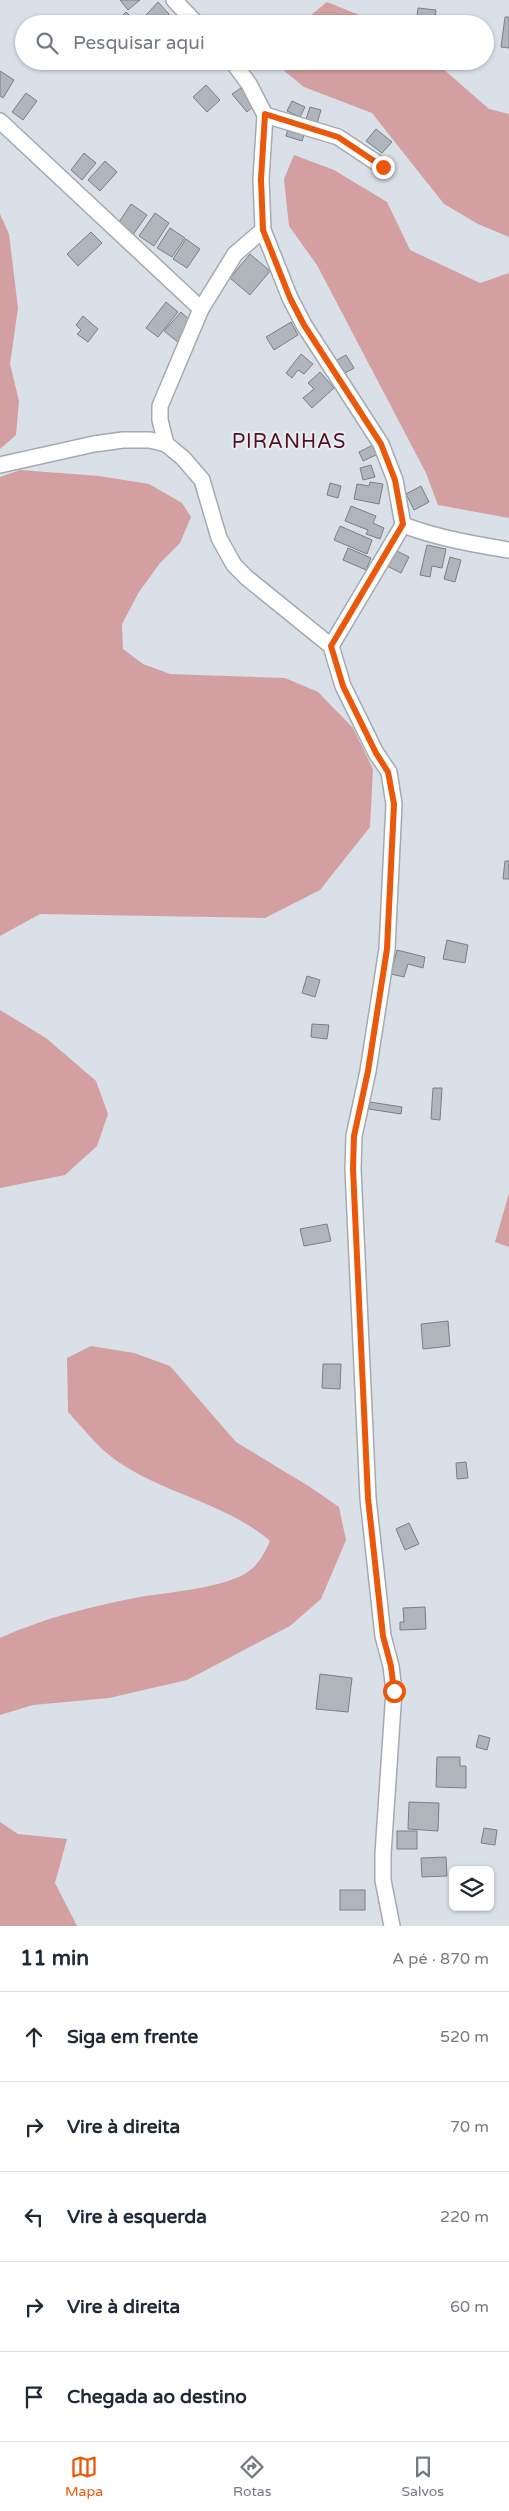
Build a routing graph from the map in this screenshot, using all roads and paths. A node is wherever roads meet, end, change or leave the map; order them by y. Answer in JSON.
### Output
{"nodes":[{"id":1,"x":174,"y":0,"type":"edge"},
{"id":2,"x":188,"y":15,"type":"edge"},
{"id":3,"x":239,"y":70,"type":"edge"},
{"id":4,"x":265,"y":114,"type":"junction"},
{"id":5,"x":0,"y":121,"type":"edge"},
{"id":6,"x":383,"y":167,"type":"dead end"},
{"id":7,"x":263,"y":230,"type":"junction"},
{"id":8,"x":201,"y":309,"type":"junction"},
{"id":9,"x":166,"y":444,"type":"junction"},
{"id":10,"x":0,"y":465,"type":"edge"},
{"id":11,"x":403,"y":524,"type":"junction"},
{"id":12,"x":509,"y":550,"type":"edge"},
{"id":13,"x":331,"y":646,"type":"junction"},
{"id":14,"x":392,"y":1926,"type":"edge"}],
"edges":[{"from":1,"to":2,"type":"street"},
{"from":3,"to":4,"type":"street"},
{"from":4,"to":6,"type":"street"},
{"from":4,"to":7,"type":"street"},
{"from":5,"to":8,"type":"street"},
{"from":7,"to":8,"type":"street"},
{"from":7,"to":11,"type":"street"},
{"from":8,"to":9,"type":"street"},
{"from":9,"to":10,"type":"street"},
{"from":9,"to":13,"type":"street"},
{"from":11,"to":12,"type":"street"},
{"from":11,"to":13,"type":"street"},
{"from":13,"to":14,"type":"street"}]}
